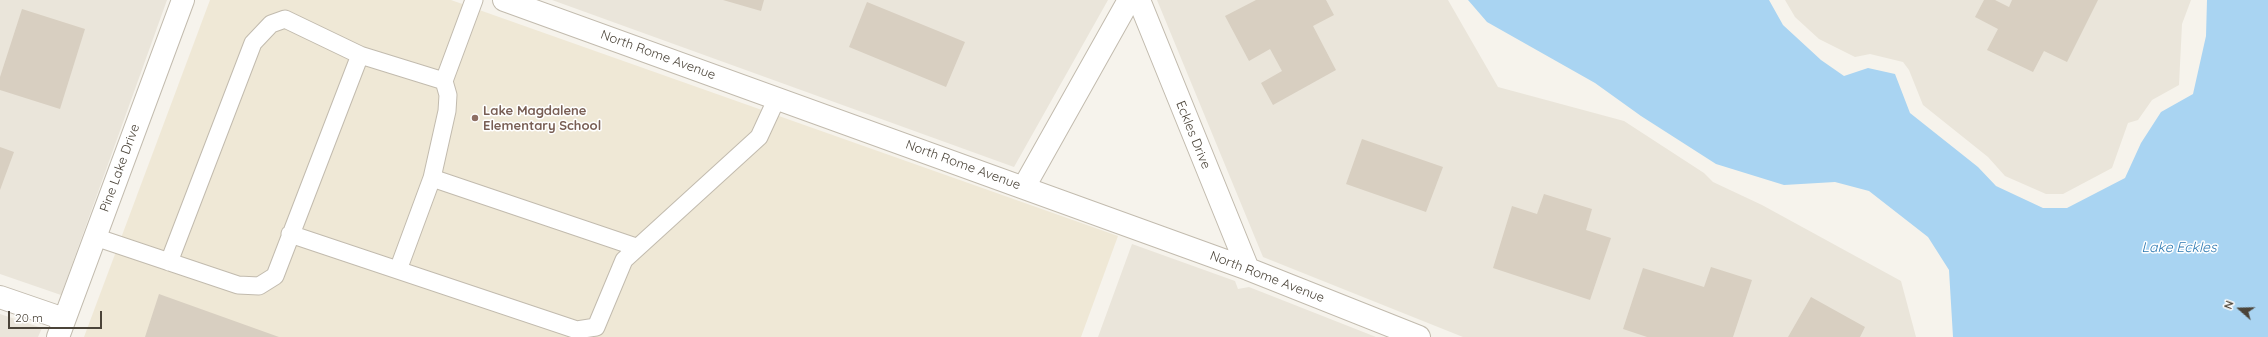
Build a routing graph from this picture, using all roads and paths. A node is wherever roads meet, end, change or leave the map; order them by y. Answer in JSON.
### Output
{"nodes":[{"id":1,"x":183,"y":0,"type":"edge"},
{"id":2,"x":474,"y":0,"type":"edge"},
{"id":3,"x":504,"y":0,"type":"edge"},
{"id":4,"x":1129,"y":0,"type":"edge"},
{"id":5,"x":1139,"y":0,"type":"edge"},
{"id":6,"x":360,"y":55,"type":"junction"},
{"id":7,"x":444,"y":81,"type":"junction"},
{"id":8,"x":777,"y":98,"type":"junction"},
{"id":9,"x":432,"y":178,"type":"junction"},
{"id":10,"x":1024,"y":188,"type":"junction"},
{"id":11,"x":290,"y":234,"type":"junction"},
{"id":12,"x":95,"y":237,"type":"junction"},
{"id":13,"x":636,"y":247,"type":"junction"},
{"id":14,"x":170,"y":262,"type":"junction"},
{"id":15,"x":1248,"y":269,"type":"junction"},
{"id":16,"x":398,"y":270,"type":"junction"},
{"id":17,"x":0,"y":297,"type":"edge"},
{"id":18,"x":61,"y":328,"type":"edge"},
{"id":19,"x":1419,"y":337,"type":"edge"}],
"edges":[{"from":1,"to":12,"type":"street","name":"Pine Lake Drive"},
{"from":2,"to":7,"type":"lane"},
{"from":3,"to":8,"type":"street","name":"North Rome Avenue"},
{"from":4,"to":10,"type":"street"},
{"from":5,"to":15,"type":"street","name":"Eckles Drive"},
{"from":6,"to":7,"type":"lane"},
{"from":6,"to":11,"type":"lane"},
{"from":6,"to":14,"type":"lane"},
{"from":7,"to":9,"type":"lane"},
{"from":8,"to":10,"type":"street","name":"North Rome Avenue"},
{"from":8,"to":13,"type":"lane"},
{"from":9,"to":13,"type":"lane"},
{"from":9,"to":16,"type":"lane"},
{"from":10,"to":15,"type":"street","name":"North Rome Avenue"},
{"from":11,"to":14,"type":"lane"},
{"from":11,"to":16,"type":"lane"},
{"from":12,"to":14,"type":"lane"},
{"from":12,"to":18,"type":"street","name":"Pine Lake Drive"},
{"from":13,"to":16,"type":"lane"},
{"from":15,"to":19,"type":"street","name":"North Rome Avenue"},
{"from":17,"to":18,"type":"street"}]}
